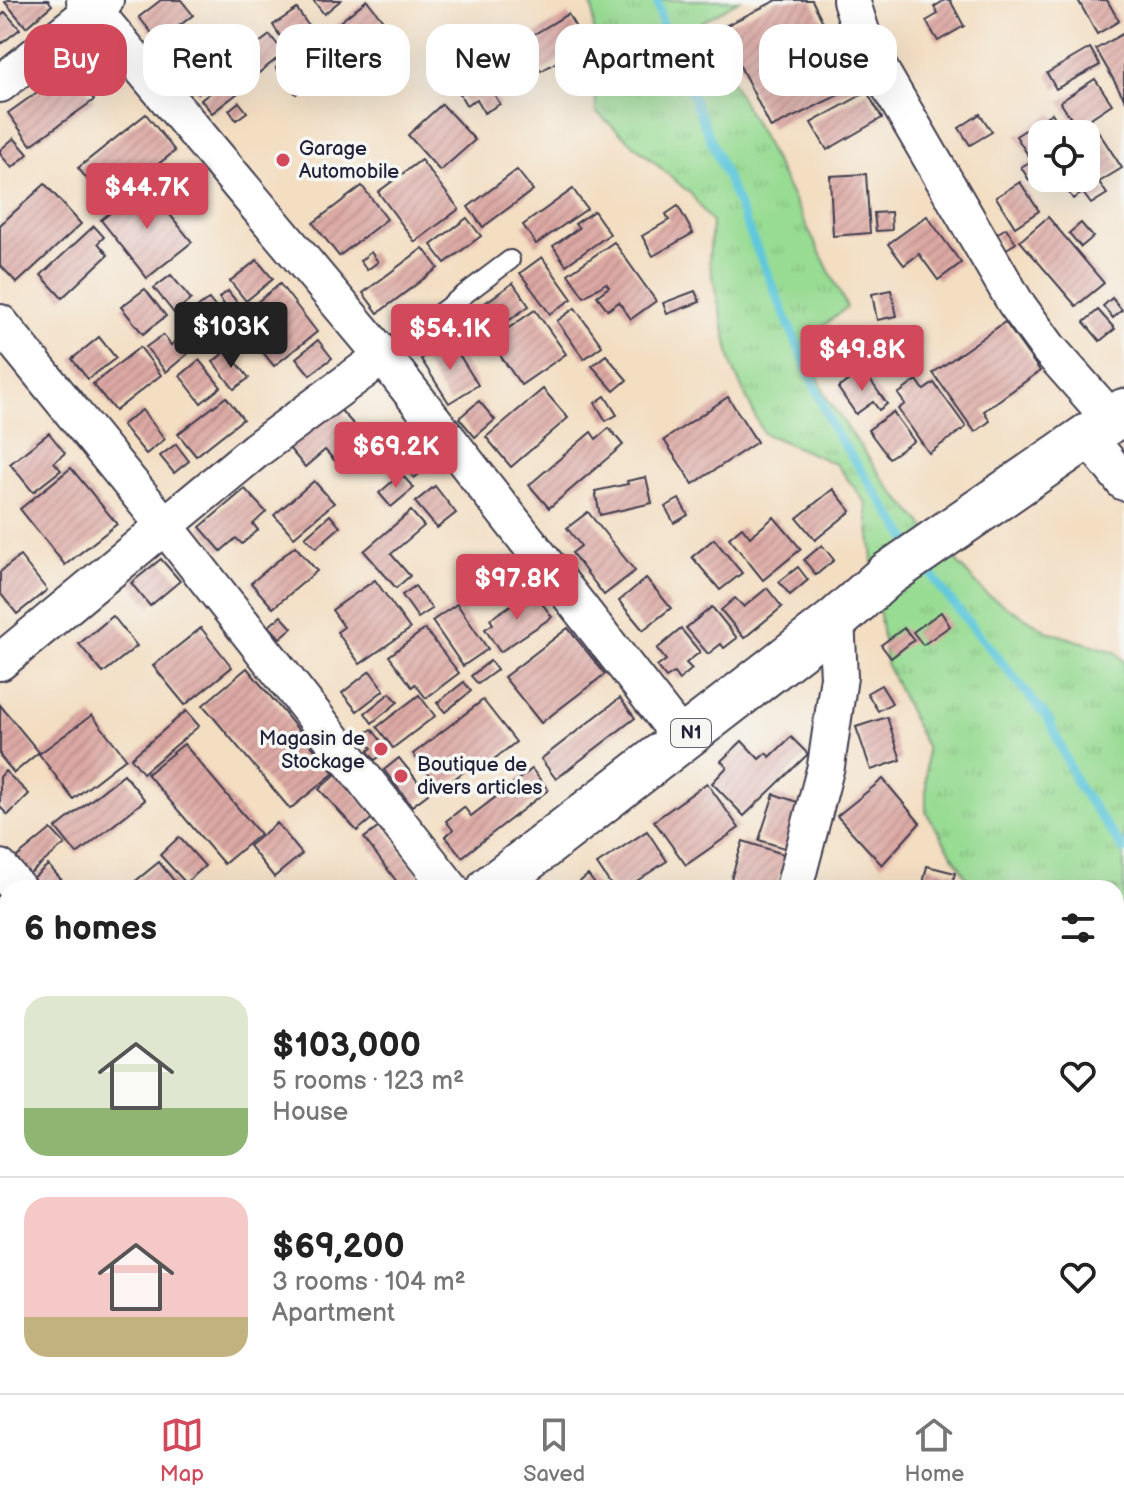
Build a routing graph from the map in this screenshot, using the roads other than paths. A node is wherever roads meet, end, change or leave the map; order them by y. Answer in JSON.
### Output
{"nodes":[{"id":1,"x":851,"y":0,"type":"edge"},
{"id":2,"x":94,"y":3,"type":"edge"},
{"id":3,"x":0,"y":84,"type":"edge"},
{"id":4,"x":510,"y":260,"type":"dead end"},
{"id":5,"x":0,"y":323,"type":"edge"},
{"id":6,"x":383,"y":356,"type":"junction"},
{"id":7,"x":1107,"y":422,"type":"edge"},
{"id":8,"x":1124,"y":482,"type":"edge"},
{"id":9,"x":165,"y":526,"type":"junction"},
{"id":10,"x":836,"y":620,"type":"junction"},
{"id":11,"x":0,"y":662,"type":"edge"},
{"id":12,"x":683,"y":740,"type":"junction"},
{"id":13,"x":444,"y":880,"type":"edge"},
{"id":14,"x":500,"y":880,"type":"edge"},
{"id":15,"x":796,"y":880,"type":"edge"}],
"edges":[{"from":1,"to":7,"type":"street"},
{"from":2,"to":3,"type":"street"},
{"from":2,"to":6,"type":"street"},
{"from":4,"to":6,"type":"lane"},
{"from":5,"to":9,"type":"street"},
{"from":6,"to":9,"type":"street"},
{"from":6,"to":12,"type":"street"},
{"from":7,"to":8,"type":"street"},
{"from":7,"to":10,"type":"highway","number":"N1"},
{"from":9,"to":11,"type":"street"},
{"from":9,"to":13,"type":"street"},
{"from":10,"to":12,"type":"highway","number":"N1"},
{"from":10,"to":15,"type":"street"},
{"from":12,"to":14,"type":"highway","number":"N1"}]}
